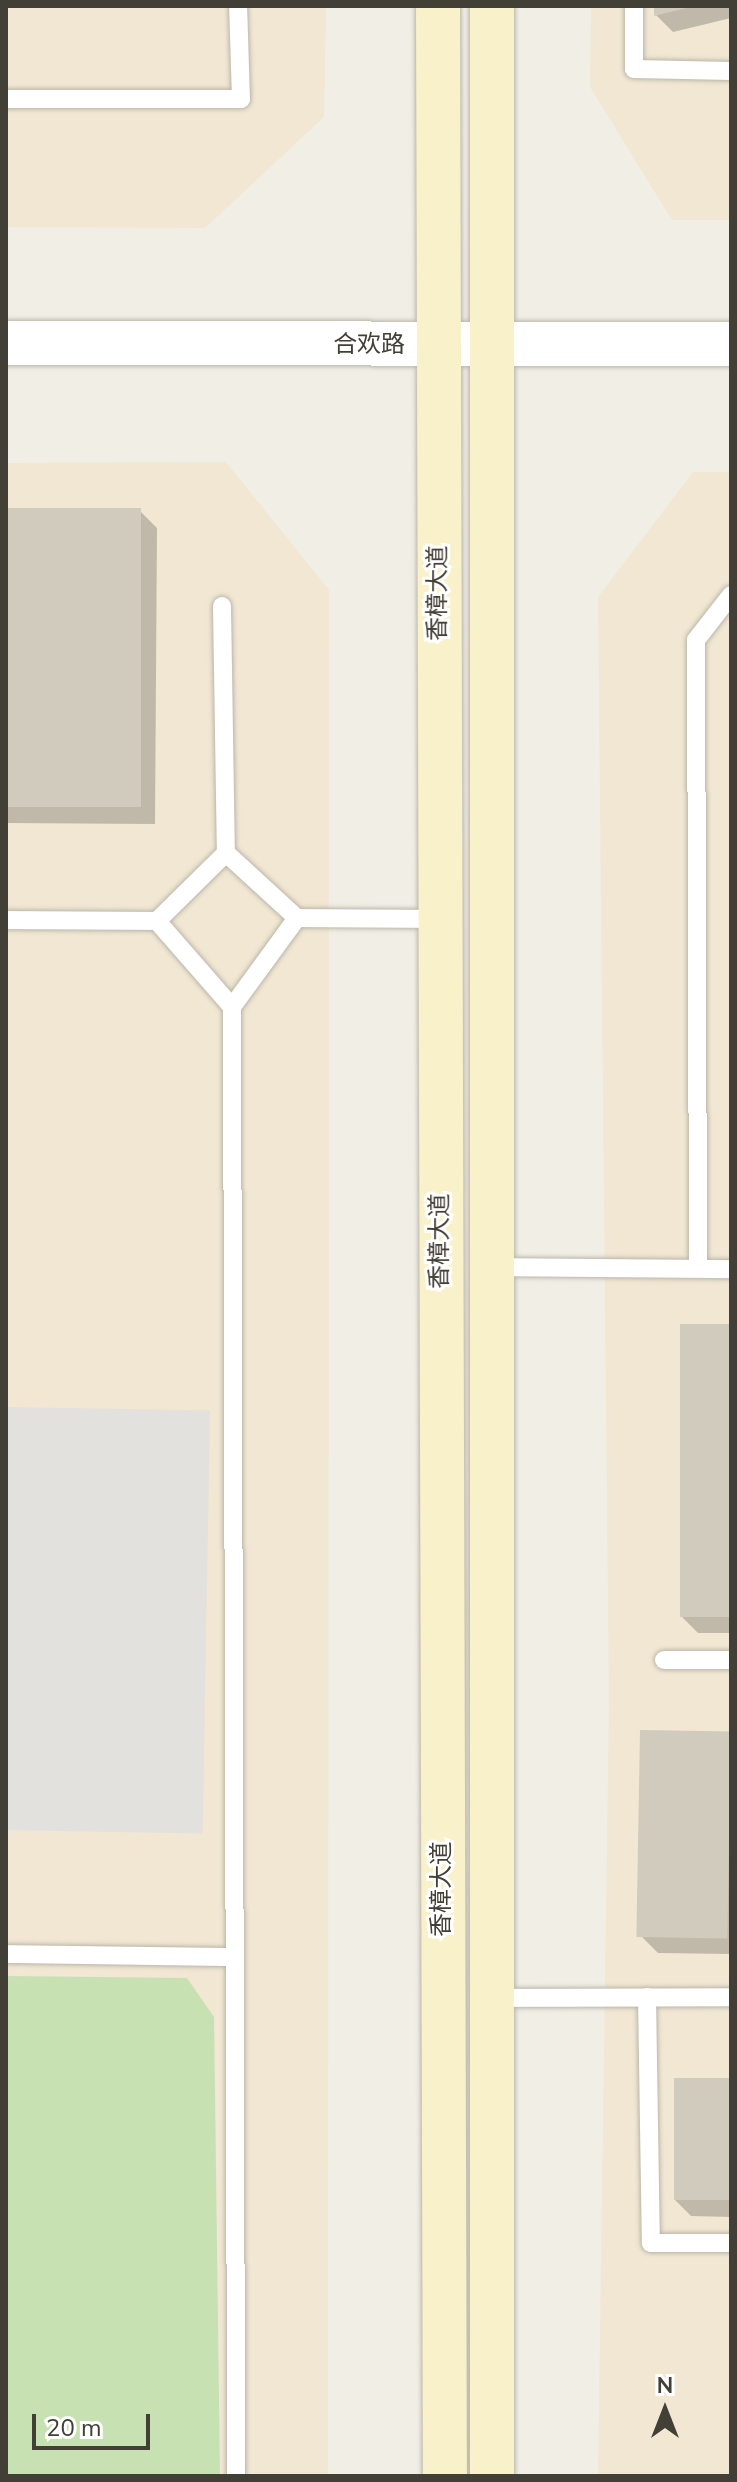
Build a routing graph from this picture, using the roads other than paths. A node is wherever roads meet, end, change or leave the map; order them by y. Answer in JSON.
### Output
{"nodes":[{"id":1,"x":238,"y":6,"type":"edge"},
{"id":2,"x":438,"y":6,"type":"edge"},
{"id":3,"x":492,"y":6,"type":"edge"},
{"id":4,"x":634,"y":6,"type":"edge"},
{"id":5,"x":731,"y":71,"type":"edge"},
{"id":6,"x":6,"y":99,"type":"edge"},
{"id":7,"x":6,"y":343,"type":"edge"},
{"id":8,"x":731,"y":344,"type":"edge"},
{"id":9,"x":437,"y":345,"type":"junction"},
{"id":10,"x":492,"y":345,"type":"junction"},
{"id":11,"x":731,"y":595,"type":"edge"},
{"id":12,"x":222,"y":606,"type":"dead end"},
{"id":13,"x":226,"y":853,"type":"junction"},
{"id":14,"x":297,"y":918,"type":"junction"},
{"id":15,"x":439,"y":919,"type":"junction"},
{"id":16,"x":6,"y":920,"type":"edge"},
{"id":17,"x":157,"y":921,"type":"junction"},
{"id":18,"x":232,"y":1007,"type":"junction"},
{"id":19,"x":492,"y":1267,"type":"junction"},
{"id":20,"x":698,"y":1268,"type":"junction"},
{"id":21,"x":731,"y":1269,"type":"edge"},
{"id":22,"x":664,"y":1660,"type":"dead end"},
{"id":23,"x":731,"y":1660,"type":"edge"},
{"id":24,"x":6,"y":1954,"type":"edge"},
{"id":25,"x":234,"y":1957,"type":"junction"},
{"id":26,"x":647,"y":1997,"type":"junction"},
{"id":27,"x":731,"y":1997,"type":"edge"},
{"id":28,"x":492,"y":1998,"type":"junction"},
{"id":29,"x":731,"y":2243,"type":"edge"},
{"id":30,"x":236,"y":2476,"type":"edge"},
{"id":31,"x":445,"y":2476,"type":"edge"},
{"id":32,"x":492,"y":2476,"type":"edge"}],
"edges":[{"from":1,"to":6,"type":"lane"},
{"from":2,"to":9,"type":"main road","name":"香樟大道"},
{"from":3,"to":10,"type":"main road","name":"香樟大道"},
{"from":4,"to":5,"type":"lane"},
{"from":7,"to":9,"type":"street","name":"合欢路"},
{"from":8,"to":10,"type":"street","name":"合欢路"},
{"from":9,"to":10,"type":"street","name":"合欢路"},
{"from":9,"to":15,"type":"main road","name":"香樟大道"},
{"from":10,"to":19,"type":"main road","name":"香樟大道"},
{"from":11,"to":20,"type":"lane"},
{"from":12,"to":13,"type":"lane"},
{"from":13,"to":14,"type":"lane"},
{"from":13,"to":17,"type":"lane"},
{"from":14,"to":15,"type":"lane"},
{"from":14,"to":18,"type":"lane"},
{"from":15,"to":31,"type":"main road","name":"香樟大道"},
{"from":16,"to":17,"type":"lane"},
{"from":17,"to":18,"type":"lane"},
{"from":18,"to":25,"type":"lane"},
{"from":19,"to":20,"type":"lane"},
{"from":19,"to":28,"type":"main road","name":"香樟大道"},
{"from":20,"to":21,"type":"lane"},
{"from":22,"to":23,"type":"lane"},
{"from":24,"to":25,"type":"lane"},
{"from":25,"to":30,"type":"lane"},
{"from":26,"to":27,"type":"lane"},
{"from":26,"to":28,"type":"lane"},
{"from":26,"to":29,"type":"lane"},
{"from":28,"to":32,"type":"main road","name":"香樟大道"}]}
